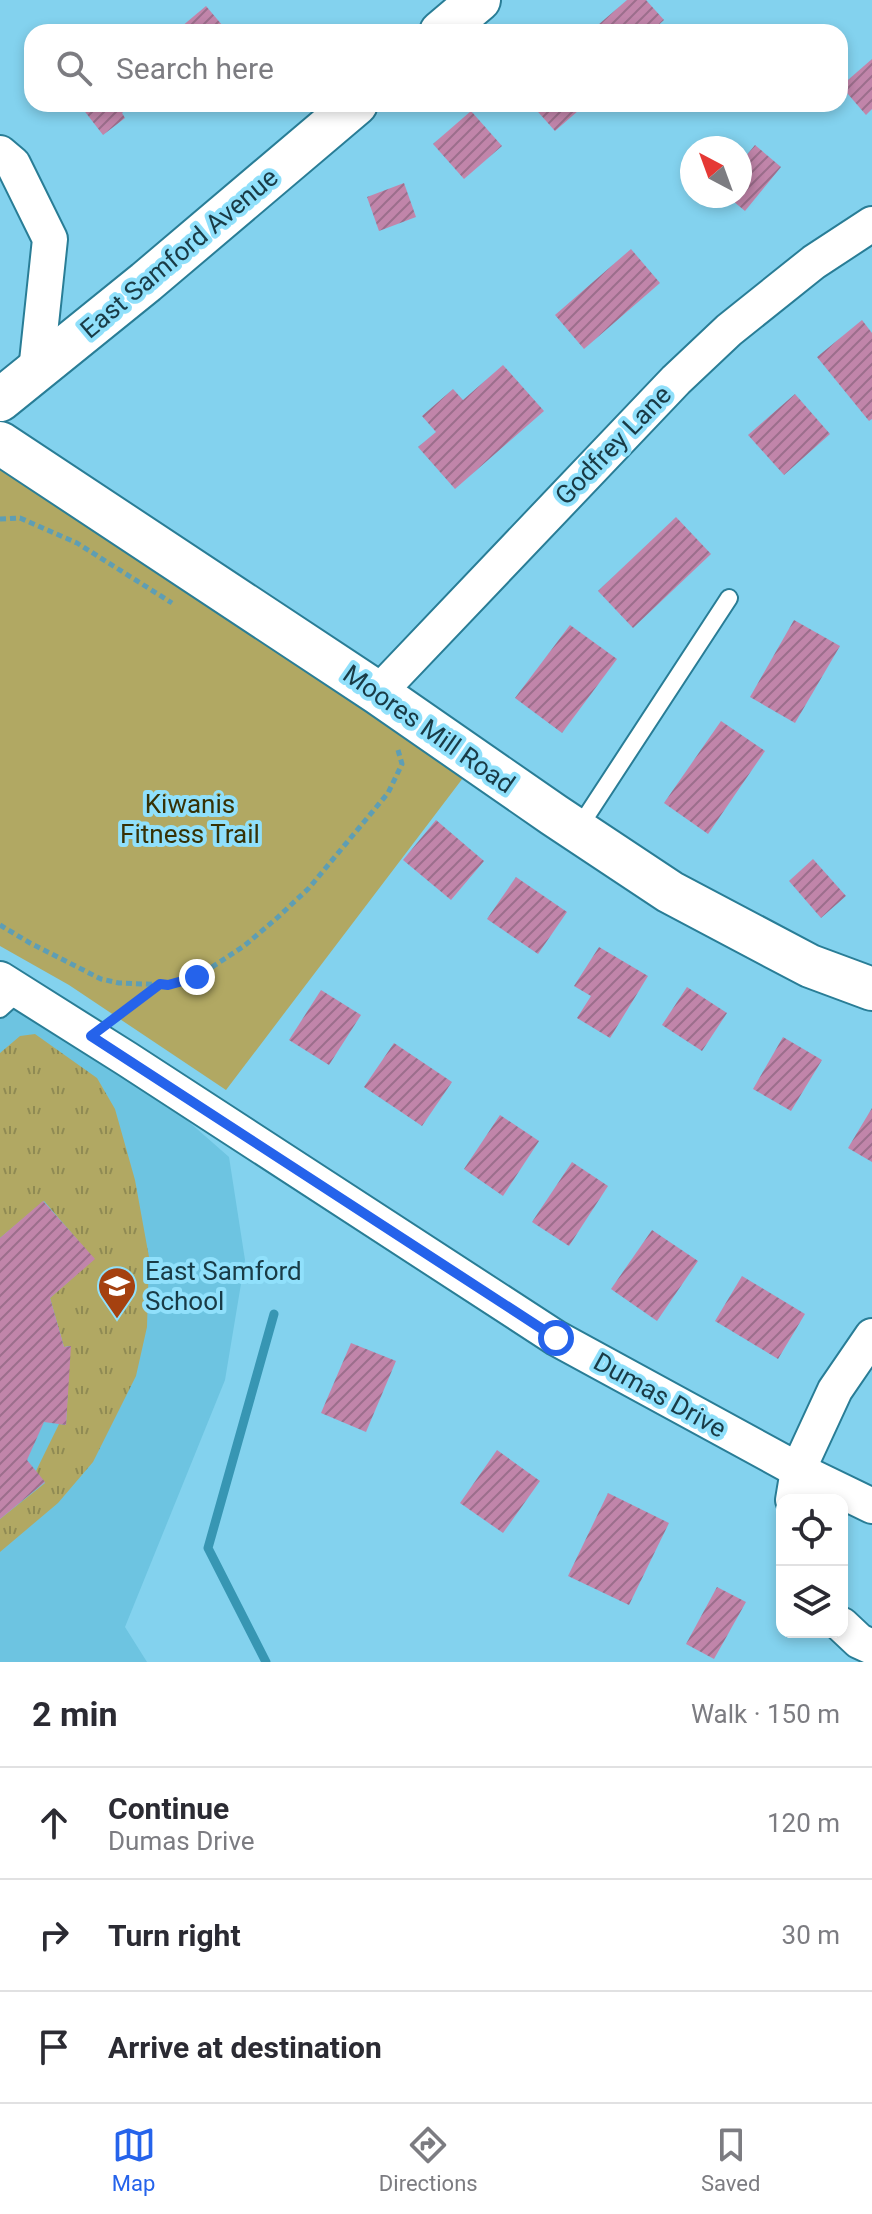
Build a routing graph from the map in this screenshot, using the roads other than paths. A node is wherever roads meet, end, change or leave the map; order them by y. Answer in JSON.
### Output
{"nodes":[{"id":1,"x":479,"y":0,"type":"edge"},
{"id":2,"x":450,"y":24,"type":"edge"},
{"id":3,"x":347,"y":112,"type":"edge"},
{"id":4,"x":0,"y":153,"type":"edge"},
{"id":5,"x":872,"y":224,"type":"edge"},
{"id":6,"x":36,"y":371,"type":"junction"},
{"id":7,"x":0,"y":400,"type":"edge"},
{"id":8,"x":0,"y":443,"type":"edge"},
{"id":9,"x":729,"y":598,"type":"dead end"},
{"id":10,"x":378,"y":693,"type":"junction"},
{"id":11,"x":577,"y":831,"type":"junction"},
{"id":12,"x":872,"y":989,"type":"edge"},
{"id":13,"x":7,"y":993,"type":"edge"},
{"id":14,"x":872,"y":1336,"type":"edge"},
{"id":15,"x":795,"y":1485,"type":"edge"},
{"id":16,"x":872,"y":1506,"type":"edge"},
{"id":17,"x":848,"y":1631,"type":"edge"},
{"id":18,"x":872,"y":1647,"type":"edge"}],
"edges":[{"from":1,"to":2,"type":"street"},
{"from":3,"to":6,"type":"street","name":"East Samford Avenue"},
{"from":4,"to":6,"type":"street"},
{"from":5,"to":10,"type":"street","name":"Godfrey Lane"},
{"from":6,"to":7,"type":"street","name":"East Samford Avenue"},
{"from":8,"to":10,"type":"street","name":"Moores Mill Road"},
{"from":9,"to":11,"type":"lane"},
{"from":10,"to":11,"type":"street","name":"Moores Mill Road"},
{"from":11,"to":12,"type":"street","name":"Moores Mill Road"},
{"from":13,"to":15,"type":"street","name":"Dumas Drive"},
{"from":14,"to":15,"type":"street"},
{"from":15,"to":16,"type":"street","name":"Dumas Drive"},
{"from":17,"to":18,"type":"street"}]}
